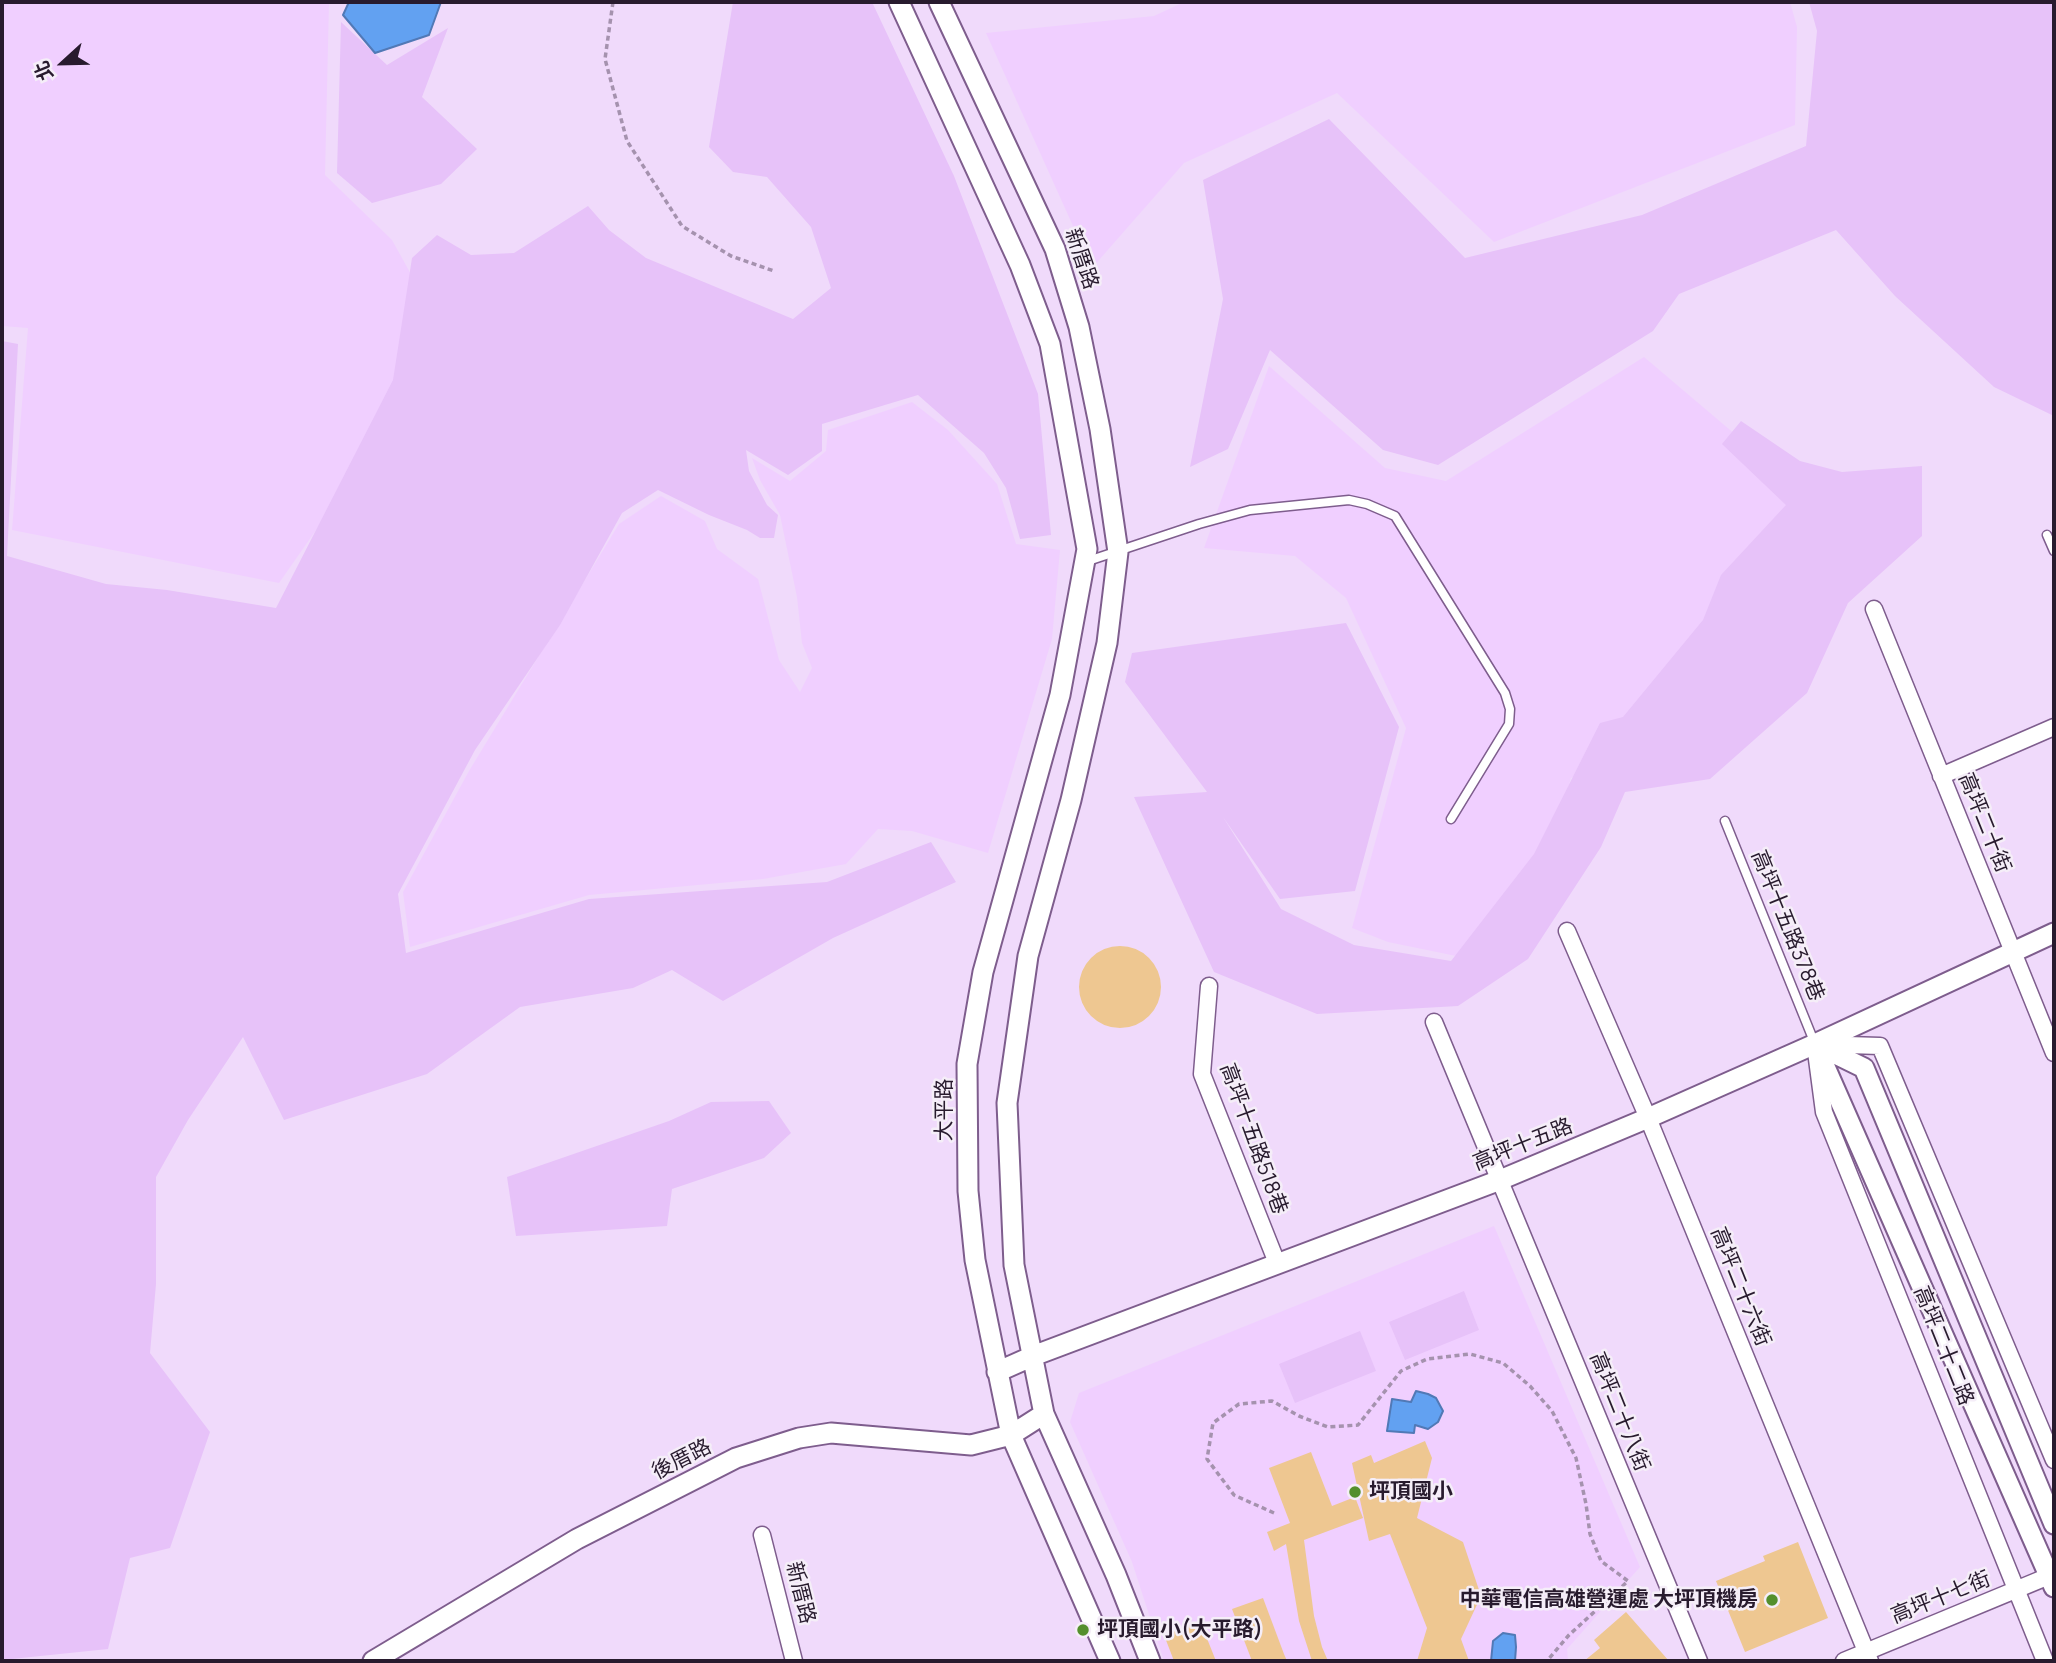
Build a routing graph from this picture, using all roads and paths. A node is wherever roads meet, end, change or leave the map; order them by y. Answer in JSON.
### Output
{"nodes":[{"id":1,"x":613,"y":2,"type":"edge"},
{"id":2,"x":899,"y":2,"type":"edge"},
{"id":3,"x":939,"y":2,"type":"edge"},
{"id":4,"x":774,"y":271,"type":"dead end"},
{"id":5,"x":2047,"y":535,"type":"dead end"},
{"id":6,"x":2054,"y":551,"type":"edge"},
{"id":7,"x":1118,"y":552,"type":"junction"},
{"id":8,"x":1086,"y":556,"type":"junction"},
{"id":9,"x":1874,"y":610,"type":"dead end"},
{"id":10,"x":2054,"y":727,"type":"edge"},
{"id":11,"x":1941,"y":776,"type":"junction"},
{"id":12,"x":1451,"y":819,"type":"dead end"},
{"id":13,"x":1725,"y":821,"type":"dead end"},
{"id":14,"x":1567,"y":931,"type":"dead end"},
{"id":15,"x":2054,"y":933,"type":"edge"},
{"id":16,"x":2014,"y":952,"type":"junction"},
{"id":17,"x":1209,"y":986,"type":"dead end"},
{"id":18,"x":1434,"y":1023,"type":"dead end"},
{"id":19,"x":1815,"y":1044,"type":"junction"},
{"id":20,"x":2054,"y":1053,"type":"edge"},
{"id":21,"x":1648,"y":1118,"type":"junction"},
{"id":22,"x":1500,"y":1180,"type":"junction"},
{"id":23,"x":1277,"y":1263,"type":"junction"},
{"id":24,"x":1033,"y":1356,"type":"junction"},
{"id":25,"x":997,"y":1372,"type":"junction"},
{"id":26,"x":1044,"y":1414,"type":"junction"},
{"id":27,"x":1011,"y":1435,"type":"junction"},
{"id":28,"x":2054,"y":1460,"type":"edge"},
{"id":29,"x":1274,"y":1513,"type":"dead end"},
{"id":30,"x":2054,"y":1524,"type":"edge"},
{"id":31,"x":762,"y":1535,"type":"dead end"},
{"id":32,"x":2053,"y":1579,"type":"edge"},
{"id":33,"x":2016,"y":1590,"type":"junction"},
{"id":34,"x":1868,"y":1657,"type":"edge"},
{"id":35,"x":373,"y":1661,"type":"edge"},
{"id":36,"x":794,"y":1661,"type":"edge"},
{"id":37,"x":1110,"y":1661,"type":"edge"},
{"id":38,"x":1150,"y":1661,"type":"edge"},
{"id":39,"x":1547,"y":1661,"type":"edge"},
{"id":40,"x":1699,"y":1661,"type":"edge"},
{"id":41,"x":1844,"y":1661,"type":"edge"},
{"id":42,"x":2045,"y":1661,"type":"edge"}],
"edges":[{"from":1,"to":4,"type":"path"},
{"from":2,"to":8,"type":"street"},
{"from":3,"to":7,"type":"street","name":"新厝路"},
{"from":5,"to":6,"type":"lane"},
{"from":7,"to":8,"type":"lane"},
{"from":7,"to":12,"type":"lane"},
{"from":7,"to":24,"type":"street"},
{"from":8,"to":25,"type":"street","name":"大平路"},
{"from":9,"to":11,"type":"street","name":"高坪二十街"},
{"from":10,"to":11,"type":"street"},
{"from":11,"to":16,"type":"street","name":"高坪二十街"},
{"from":13,"to":19,"type":"lane","name":"高坪十五路378巷"},
{"from":14,"to":21,"type":"street","name":"高坪二十六街"},
{"from":15,"to":16,"type":"street","name":"高坪十五路"},
{"from":16,"to":19,"type":"street","name":"高坪十五路"},
{"from":16,"to":20,"type":"street","name":"高坪二十街"},
{"from":17,"to":23,"type":"street","name":"高坪十五路518巷"},
{"from":18,"to":22,"type":"street","name":"高坪二十八街"},
{"from":19,"to":21,"type":"street","name":"高坪十五路"},
{"from":19,"to":28,"type":"street"},
{"from":19,"to":30,"type":"street","name":"高坪二十二路"},
{"from":19,"to":32,"type":"street","name":"高坪二十二路"},
{"from":19,"to":33,"type":"street","name":"高坪二十二路"},
{"from":21,"to":22,"type":"street","name":"高坪十五路"},
{"from":21,"to":34,"type":"street","name":"高坪二十六街"},
{"from":22,"to":23,"type":"street","name":"高坪十五路"},
{"from":22,"to":40,"type":"street","name":"高坪二十八街"},
{"from":23,"to":24,"type":"street","name":"高坪十五路"},
{"from":24,"to":25,"type":"street","name":"高坪十五路"},
{"from":24,"to":26,"type":"street"},
{"from":25,"to":27,"type":"street","name":"大平路"},
{"from":26,"to":27,"type":"street","name":"後厝路"},
{"from":26,"to":38,"type":"street"},
{"from":27,"to":35,"type":"street","name":"後厝路"},
{"from":27,"to":37,"type":"street","name":"大平路"},
{"from":29,"to":39,"type":"path"},
{"from":31,"to":36,"type":"street","name":"新厝路"},
{"from":32,"to":33,"type":"street","name":"高坪十七街"},
{"from":33,"to":34,"type":"street","name":"高坪十七街"},
{"from":33,"to":42,"type":"street","name":"高坪二十二路"},
{"from":34,"to":41,"type":"street","name":"高坪十七街"}]}
